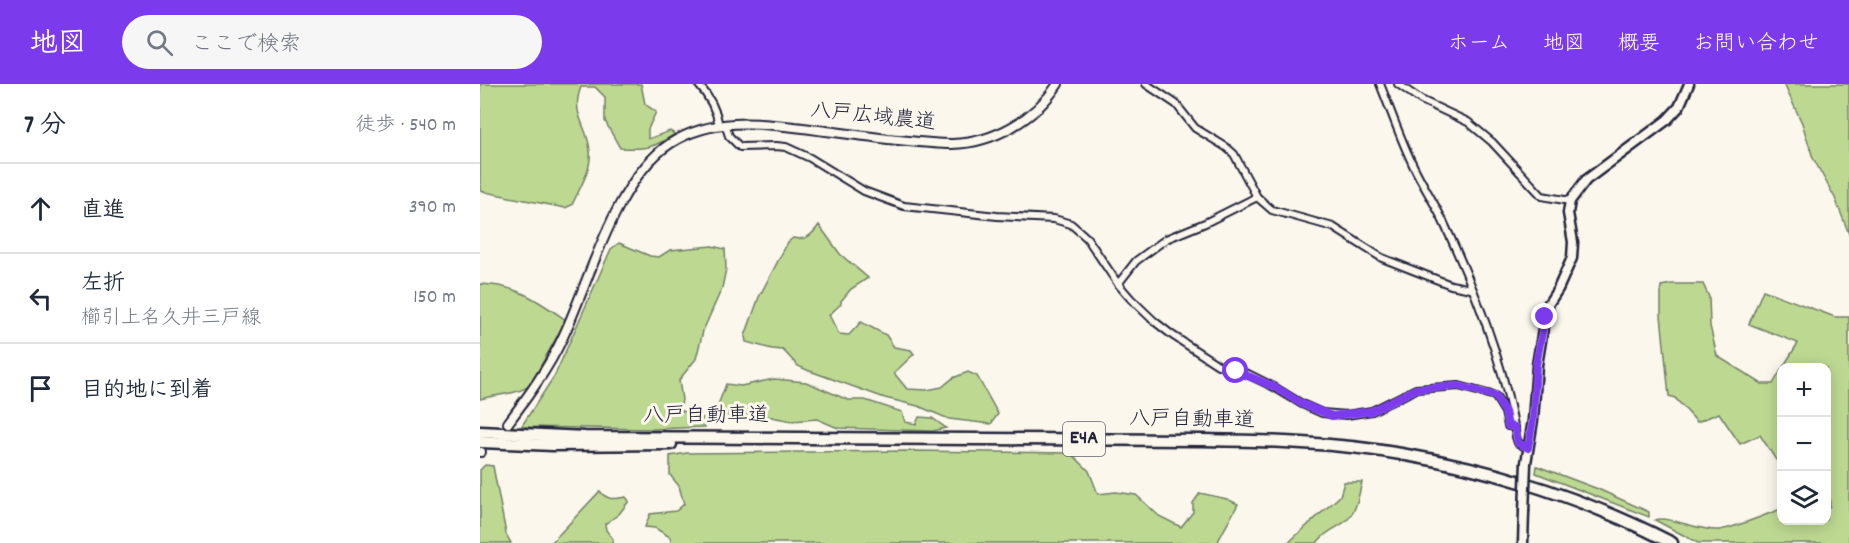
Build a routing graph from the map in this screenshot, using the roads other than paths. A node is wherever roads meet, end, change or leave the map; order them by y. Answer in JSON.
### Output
{"nodes":[{"id":1,"x":698,"y":84,"type":"edge"},
{"id":2,"x":1058,"y":84,"type":"edge"},
{"id":3,"x":1146,"y":84,"type":"edge"},
{"id":4,"x":1380,"y":84,"type":"edge"},
{"id":5,"x":1398,"y":84,"type":"edge"},
{"id":6,"x":1689,"y":84,"type":"edge"},
{"id":7,"x":722,"y":124,"type":"junction"},
{"id":8,"x":1257,"y":197,"type":"junction"},
{"id":9,"x":1569,"y":201,"type":"junction"},
{"id":10,"x":1118,"y":284,"type":"junction"},
{"id":11,"x":1471,"y":289,"type":"junction"},
{"id":12,"x":508,"y":423,"type":"dead end"},
{"id":13,"x":1515,"y":427,"type":"junction"},
{"id":14,"x":480,"y":432,"type":"edge"},
{"id":15,"x":480,"y":442,"type":"edge"},
{"id":16,"x":1528,"y":448,"type":"junction"},
{"id":17,"x":1523,"y":543,"type":"edge"},
{"id":18,"x":1661,"y":543,"type":"edge"},
{"id":19,"x":1672,"y":543,"type":"edge"}],
"edges":[{"from":1,"to":7,"type":"street"},
{"from":2,"to":7,"type":"street","name":"八戸広域農道"},
{"from":3,"to":8,"type":"street"},
{"from":4,"to":11,"type":"street"},
{"from":5,"to":9,"type":"street"},
{"from":6,"to":9,"type":"main road"},
{"from":7,"to":10,"type":"street"},
{"from":7,"to":12,"type":"street","name":"八戸広域農道"},
{"from":8,"to":10,"type":"street"},
{"from":8,"to":11,"type":"street"},
{"from":9,"to":16,"type":"main road"},
{"from":10,"to":13,"type":"street"},
{"from":11,"to":13,"type":"street"},
{"from":13,"to":16,"type":"street"},
{"from":14,"to":19,"type":"highway","name":"八戸自動車道","number":"E4A"},
{"from":15,"to":18,"type":"highway","name":"八戸自動車道","number":"E4A"},
{"from":16,"to":17,"type":"main road","bridge":true}]}
